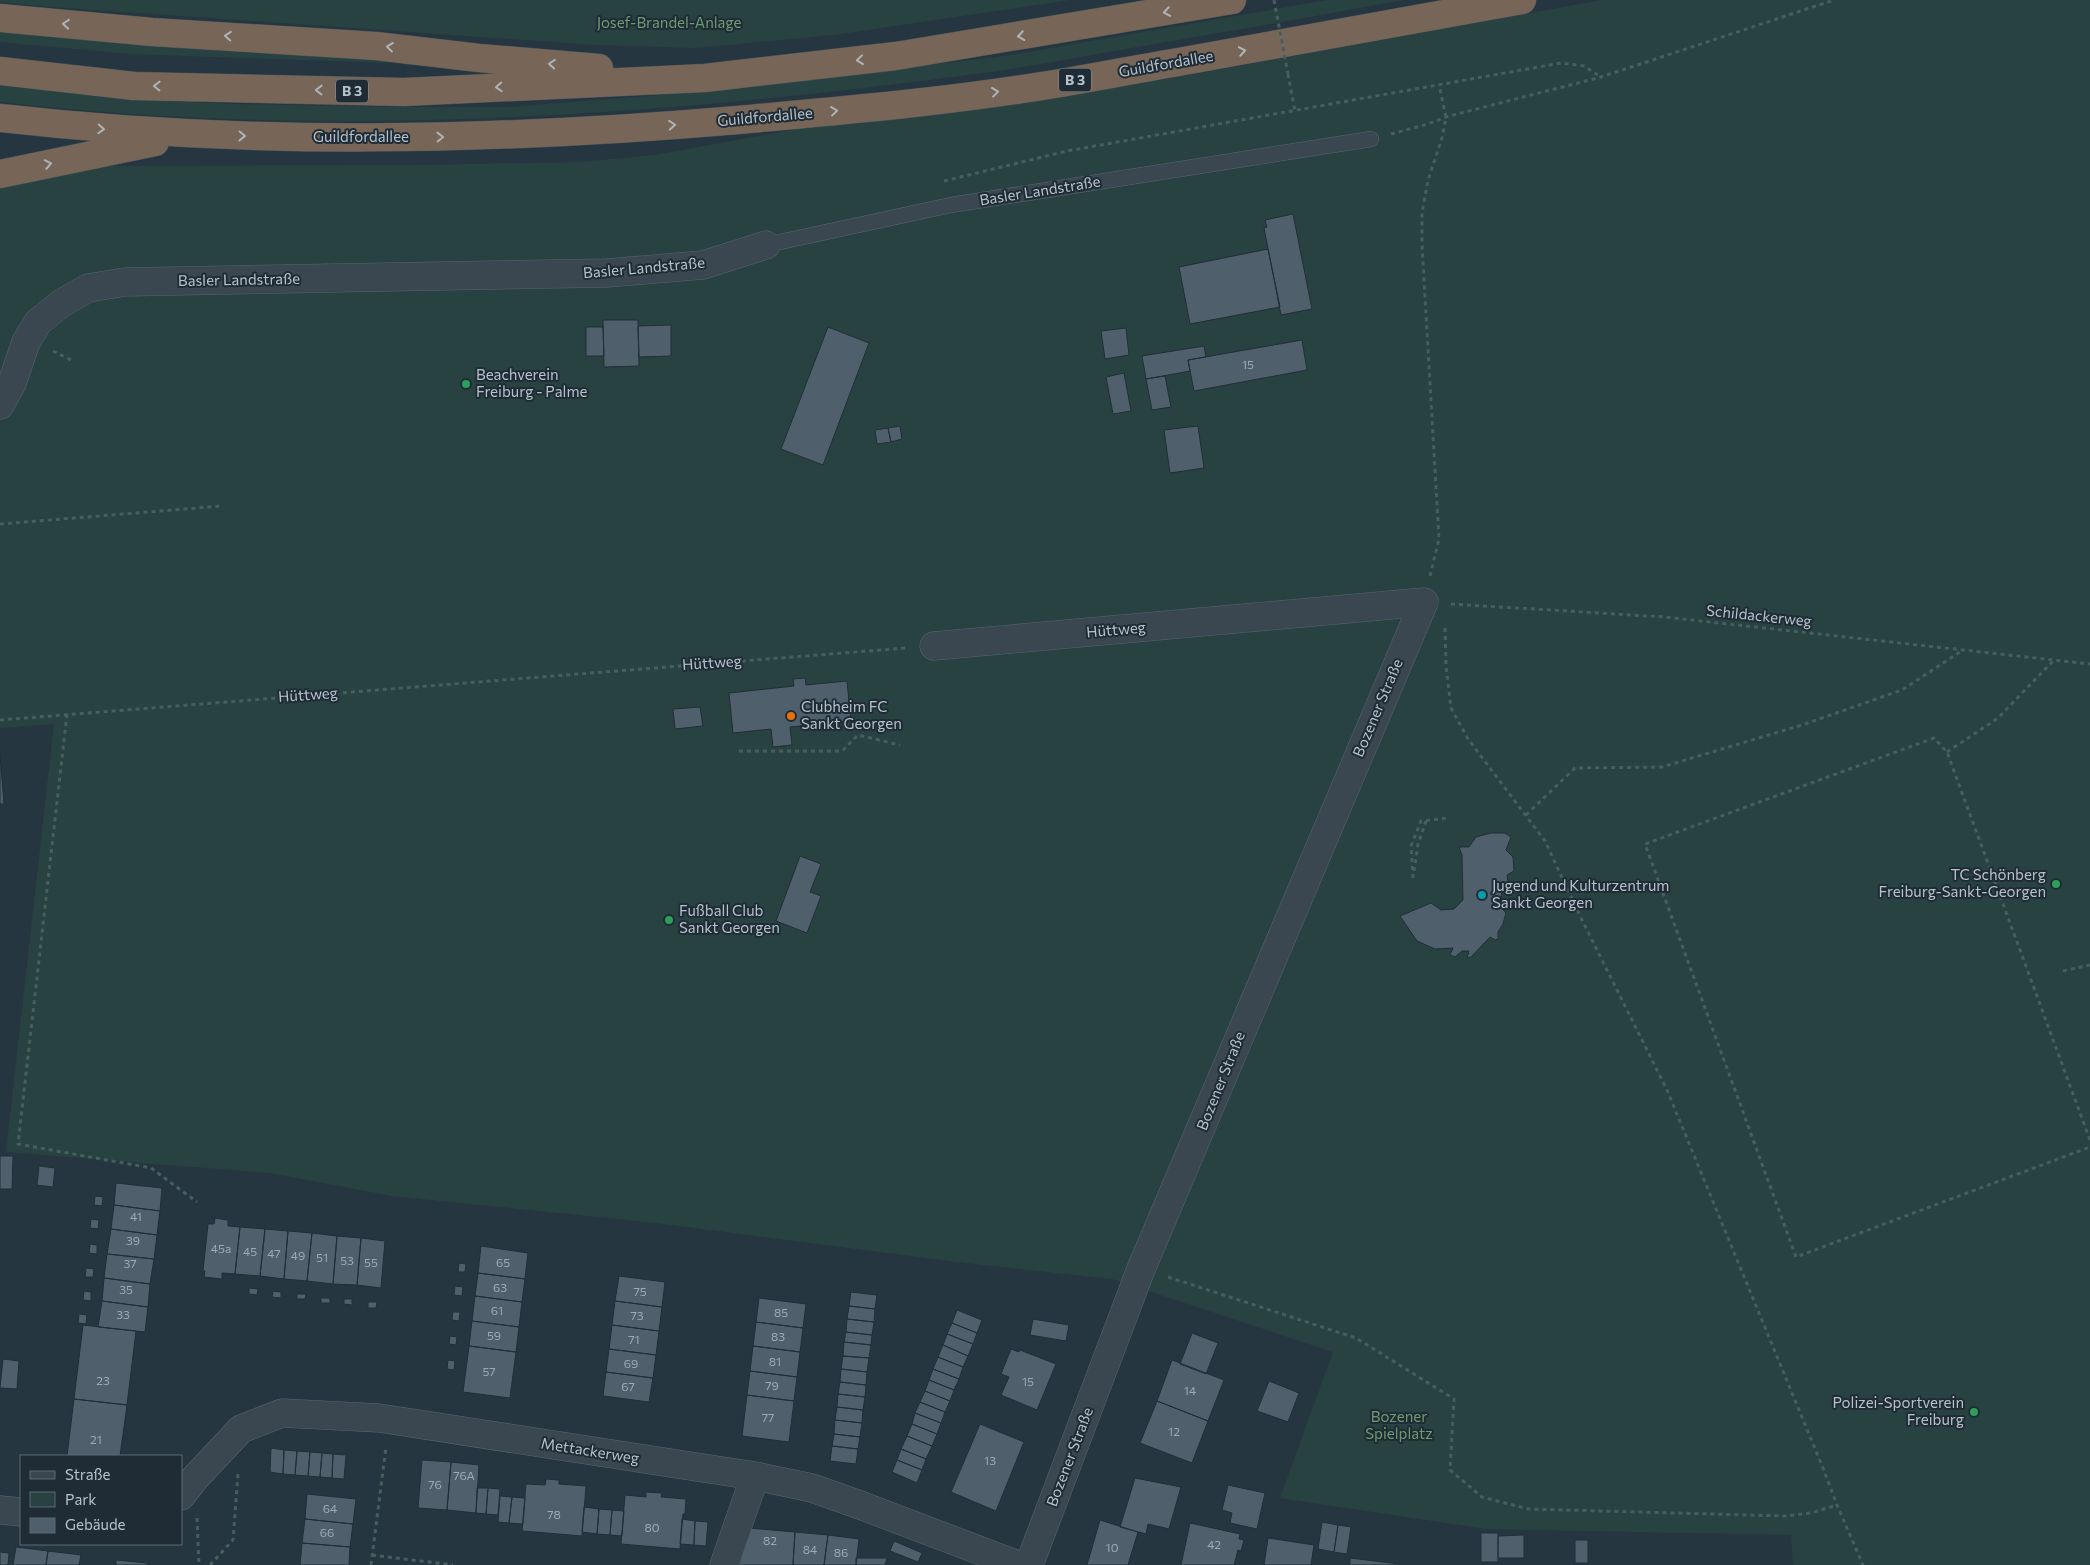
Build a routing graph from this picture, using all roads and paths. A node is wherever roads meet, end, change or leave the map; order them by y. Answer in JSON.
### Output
{"nodes":[{"id":1,"x":1232,"y":0,"type":"edge"},
{"id":2,"x":1274,"y":0,"type":"edge"},
{"id":3,"x":1522,"y":0,"type":"edge"},
{"id":4,"x":1834,"y":0,"type":"edge"},
{"id":5,"x":0,"y":18,"type":"edge"},
{"id":6,"x":0,"y":71,"type":"edge"},
{"id":7,"x":1601,"y":76,"type":"junction"},
{"id":8,"x":705,"y":78,"type":"junction"},
{"id":9,"x":1439,"y":85,"type":"junction"},
{"id":10,"x":1295,"y":111,"type":"junction"},
{"id":11,"x":1446,"y":117,"type":"junction"},
{"id":12,"x":0,"y":118,"type":"edge"},
{"id":13,"x":194,"y":135,"type":"junction"},
{"id":14,"x":1371,"y":139,"type":"joint"},
{"id":15,"x":0,"y":174,"type":"edge"},
{"id":16,"x":940,"y":182,"type":"dead end"},
{"id":17,"x":766,"y":245,"type":"joint"},
{"id":18,"x":0,"y":405,"type":"edge"},
{"id":19,"x":222,"y":506,"type":"dead end"},
{"id":20,"x":0,"y":524,"type":"edge"},
{"id":21,"x":1434,"y":603,"type":"junction"},
{"id":22,"x":934,"y":646,"type":"joint"},
{"id":23,"x":1964,"y":650,"type":"junction"},
{"id":24,"x":2054,"y":660,"type":"junction"},
{"id":25,"x":2090,"y":664,"type":"edge"},
{"id":26,"x":68,"y":714,"type":"junction"},
{"id":27,"x":0,"y":720,"type":"edge"},
{"id":28,"x":900,"y":745,"type":"dead end"},
{"id":29,"x":739,"y":751,"type":"dead end"},
{"id":30,"x":1947,"y":752,"type":"junction"},
{"id":31,"x":1526,"y":815,"type":"junction"},
{"id":32,"x":1449,"y":818,"type":"dead end"},
{"id":33,"x":1426,"y":821,"type":"junction"},
{"id":34,"x":2090,"y":965,"type":"edge"},
{"id":35,"x":2063,"y":971,"type":"dead end"},
{"id":36,"x":2090,"y":1140,"type":"edge"},
{"id":37,"x":2090,"y":1147,"type":"edge"},
{"id":38,"x":197,"y":1202,"type":"dead end"},
{"id":39,"x":1141,"y":1269,"type":"junction"},
{"id":40,"x":389,"y":1420,"type":"junction"},
{"id":41,"x":241,"y":1428,"type":"junction"},
{"id":42,"x":755,"y":1476,"type":"junction"},
{"id":43,"x":182,"y":1495,"type":"edge"},
{"id":44,"x":1837,"y":1505,"type":"junction"},
{"id":45,"x":0,"y":1510,"type":"edge"},
{"id":46,"x":20,"y":1512,"type":"edge"},
{"id":47,"x":372,"y":1555,"type":"junction"},
{"id":48,"x":210,"y":1565,"type":"edge"},
{"id":49,"x":371,"y":1565,"type":"edge"},
{"id":50,"x":453,"y":1565,"type":"edge"},
{"id":51,"x":724,"y":1565,"type":"edge"},
{"id":52,"x":1018,"y":1565,"type":"edge"},
{"id":53,"x":1029,"y":1565,"type":"edge"},
{"id":54,"x":1863,"y":1565,"type":"edge"}],
"edges":[{"from":1,"to":8,"type":"highway","number":"B 3","one_way":true},
{"from":2,"to":10,"type":"path","bridge":true},
{"from":13,"to":3,"type":"highway","name":"Guildfordallee","number":"B 3","one_way":true},
{"from":4,"to":7,"type":"path"},
{"from":8,"to":5,"type":"highway","one_way":true},
{"from":8,"to":6,"type":"highway","number":"B 3","one_way":true},
{"from":7,"to":9,"type":"path"},
{"from":7,"to":11,"type":"path"},
{"from":9,"to":10,"type":"path"},
{"from":9,"to":11,"type":"path"},
{"from":10,"to":16,"type":"path"},
{"from":11,"to":14,"type":"path"},
{"from":11,"to":21,"type":"path"},
{"from":12,"to":13,"type":"highway","name":"Guildfordallee","number":"B 3","one_way":true},
{"from":15,"to":13,"type":"highway","one_way":true},
{"from":14,"to":17,"type":"lane","name":"Basler Landstraße"},
{"from":17,"to":18,"type":"street","name":"Basler Landstraße"},
{"from":19,"to":20,"type":"path"},
{"from":21,"to":22,"type":"street","name":"Hüttweg"},
{"from":21,"to":23,"type":"path","name":"Schildackerweg"},
{"from":21,"to":31,"type":"path"},
{"from":21,"to":39,"type":"street","name":"Bozener Straße"},
{"from":22,"to":26,"type":"path","name":"Hüttweg"},
{"from":23,"to":24,"type":"path","name":"Schildackerweg"},
{"from":23,"to":31,"type":"path"},
{"from":24,"to":25,"type":"path","name":"Schildackerweg"},
{"from":24,"to":30,"type":"path"},
{"from":26,"to":27,"type":"path","name":"Hüttweg"},
{"from":26,"to":38,"type":"path"},
{"from":28,"to":29,"type":"path"},
{"from":30,"to":36,"type":"path"},
{"from":30,"to":37,"type":"path"},
{"from":31,"to":44,"type":"path"},
{"from":32,"to":33,"type":"path"},
{"from":33,"to":33,"type":"path"},
{"from":34,"to":35,"type":"path"},
{"from":39,"to":44,"type":"path"},
{"from":39,"to":53,"type":"street","name":"Bozener Straße"},
{"from":40,"to":41,"type":"street","name":"Mettackerweg"},
{"from":40,"to":42,"type":"street","name":"Mettackerweg"},
{"from":40,"to":47,"type":"path"},
{"from":41,"to":43,"type":"street","name":"Mettackerweg"},
{"from":41,"to":48,"type":"path"},
{"from":42,"to":51,"type":"street"},
{"from":42,"to":52,"type":"street","name":"Mettackerweg"},
{"from":44,"to":54,"type":"path"},
{"from":45,"to":46,"type":"street"},
{"from":47,"to":49,"type":"path"},
{"from":47,"to":50,"type":"path"}]}
